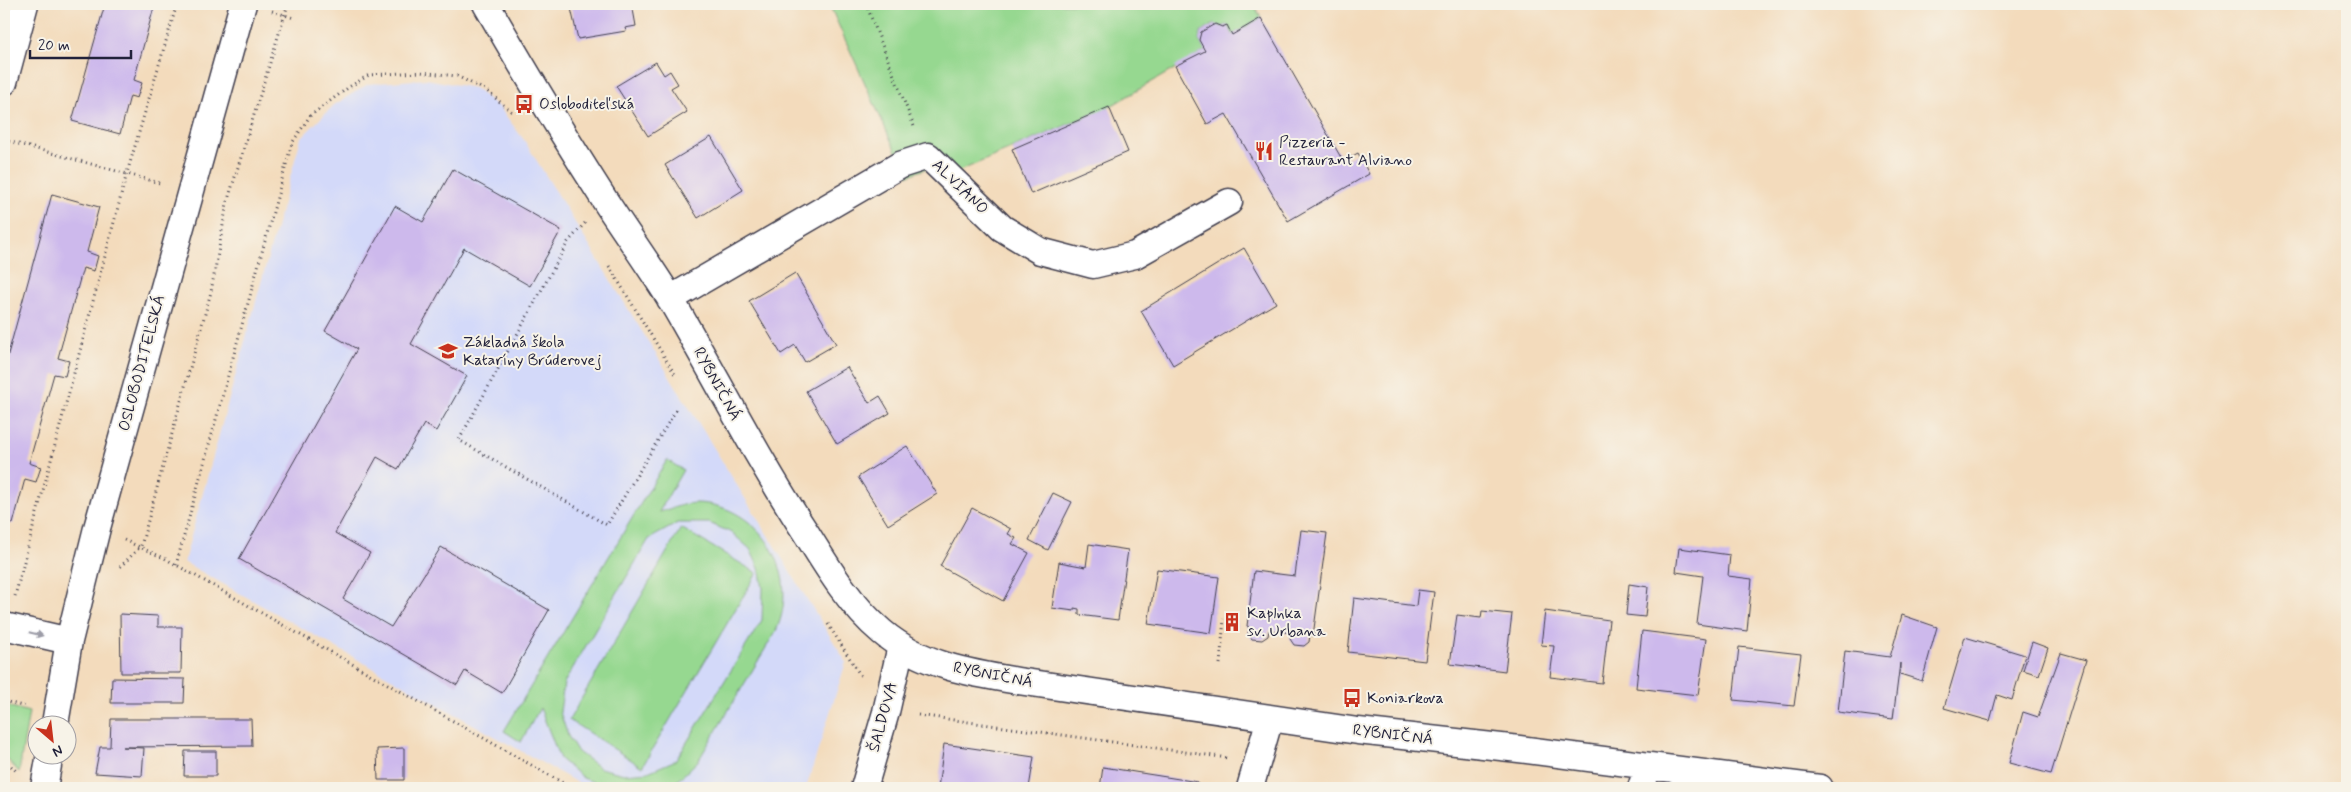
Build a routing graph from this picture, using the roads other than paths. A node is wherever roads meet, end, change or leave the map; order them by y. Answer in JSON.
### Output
{"nodes":[{"id":1,"x":25,"y":4,"type":"edge"},
{"id":2,"x":243,"y":4,"type":"edge"},
{"id":3,"x":486,"y":4,"type":"edge"},
{"id":4,"x":4,"y":82,"type":"edge"},
{"id":5,"x":1229,"y":202,"type":"dead end"},
{"id":6,"x":670,"y":298,"type":"junction"},
{"id":7,"x":4,"y":626,"type":"edge"},
{"id":8,"x":69,"y":641,"type":"junction"},
{"id":9,"x":901,"y":646,"type":"junction"},
{"id":10,"x":56,"y":714,"type":"edge"},
{"id":11,"x":1270,"y":718,"type":"junction"},
{"id":12,"x":48,"y":764,"type":"edge"},
{"id":13,"x":1645,"y":777,"type":"edge"},
{"id":14,"x":44,"y":788,"type":"edge"},
{"id":15,"x":864,"y":788,"type":"edge"},
{"id":16,"x":1250,"y":788,"type":"edge"},
{"id":17,"x":1820,"y":788,"type":"edge"}],
"edges":[{"from":1,"to":4,"type":"street"},
{"from":2,"to":8,"type":"street","name":"OSLOBODITEĽSKÁ"},
{"from":3,"to":6,"type":"street","name":"RYBNIČNÁ"},
{"from":5,"to":6,"type":"street","name":"ALVIANO"},
{"from":6,"to":9,"type":"street","name":"RYBNIČNÁ"},
{"from":7,"to":8,"type":"street","one_way":true},
{"from":8,"to":10,"type":"street","name":"OSLOBODITEĽSKÁ"},
{"from":9,"to":11,"type":"street","name":"RYBNIČNÁ"},
{"from":9,"to":15,"type":"street","name":"ŠALDOVA"},
{"from":11,"to":13,"type":"street","name":"RYBNIČNÁ"},
{"from":11,"to":16,"type":"street"},
{"from":12,"to":14,"type":"street"},
{"from":13,"to":17,"type":"street","name":"RYBNIČNÁ"}]}
